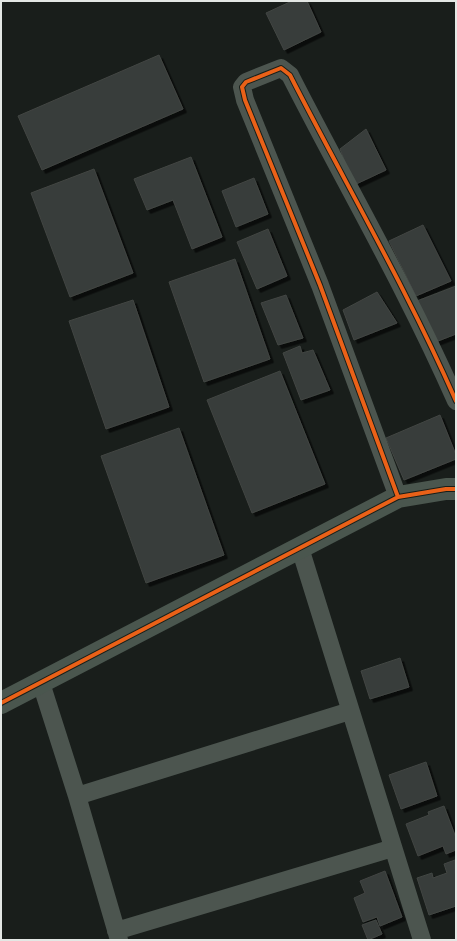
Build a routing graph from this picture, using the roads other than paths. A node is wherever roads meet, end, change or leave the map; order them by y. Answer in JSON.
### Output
{"nodes":[{"id":1,"x":456,"y":401,"type":"edge"},
{"id":2,"x":456,"y":489,"type":"edge"},
{"id":3,"x":398,"y":497,"type":"junction"},
{"id":4,"x":300,"y":548,"type":"junction"},
{"id":5,"x":41,"y":683,"type":"junction"},
{"id":6,"x":1,"y":703,"type":"edge"},
{"id":7,"x":350,"y":711,"type":"junction"},
{"id":8,"x":77,"y":796,"type":"junction"},
{"id":9,"x":393,"y":848,"type":"junction"},
{"id":10,"x":118,"y":935,"type":"edge"},
{"id":11,"x":422,"y":940,"type":"edge"}],
"edges":[{"from":1,"to":3,"type":"street"},
{"from":2,"to":3,"type":"street"},
{"from":3,"to":4,"type":"street"},
{"from":4,"to":5,"type":"street"},
{"from":4,"to":7,"type":"street"},
{"from":5,"to":6,"type":"street"},
{"from":5,"to":8,"type":"street"},
{"from":7,"to":8,"type":"street"},
{"from":7,"to":9,"type":"street"},
{"from":8,"to":10,"type":"street"},
{"from":9,"to":10,"type":"street"},
{"from":9,"to":11,"type":"street"}]}
